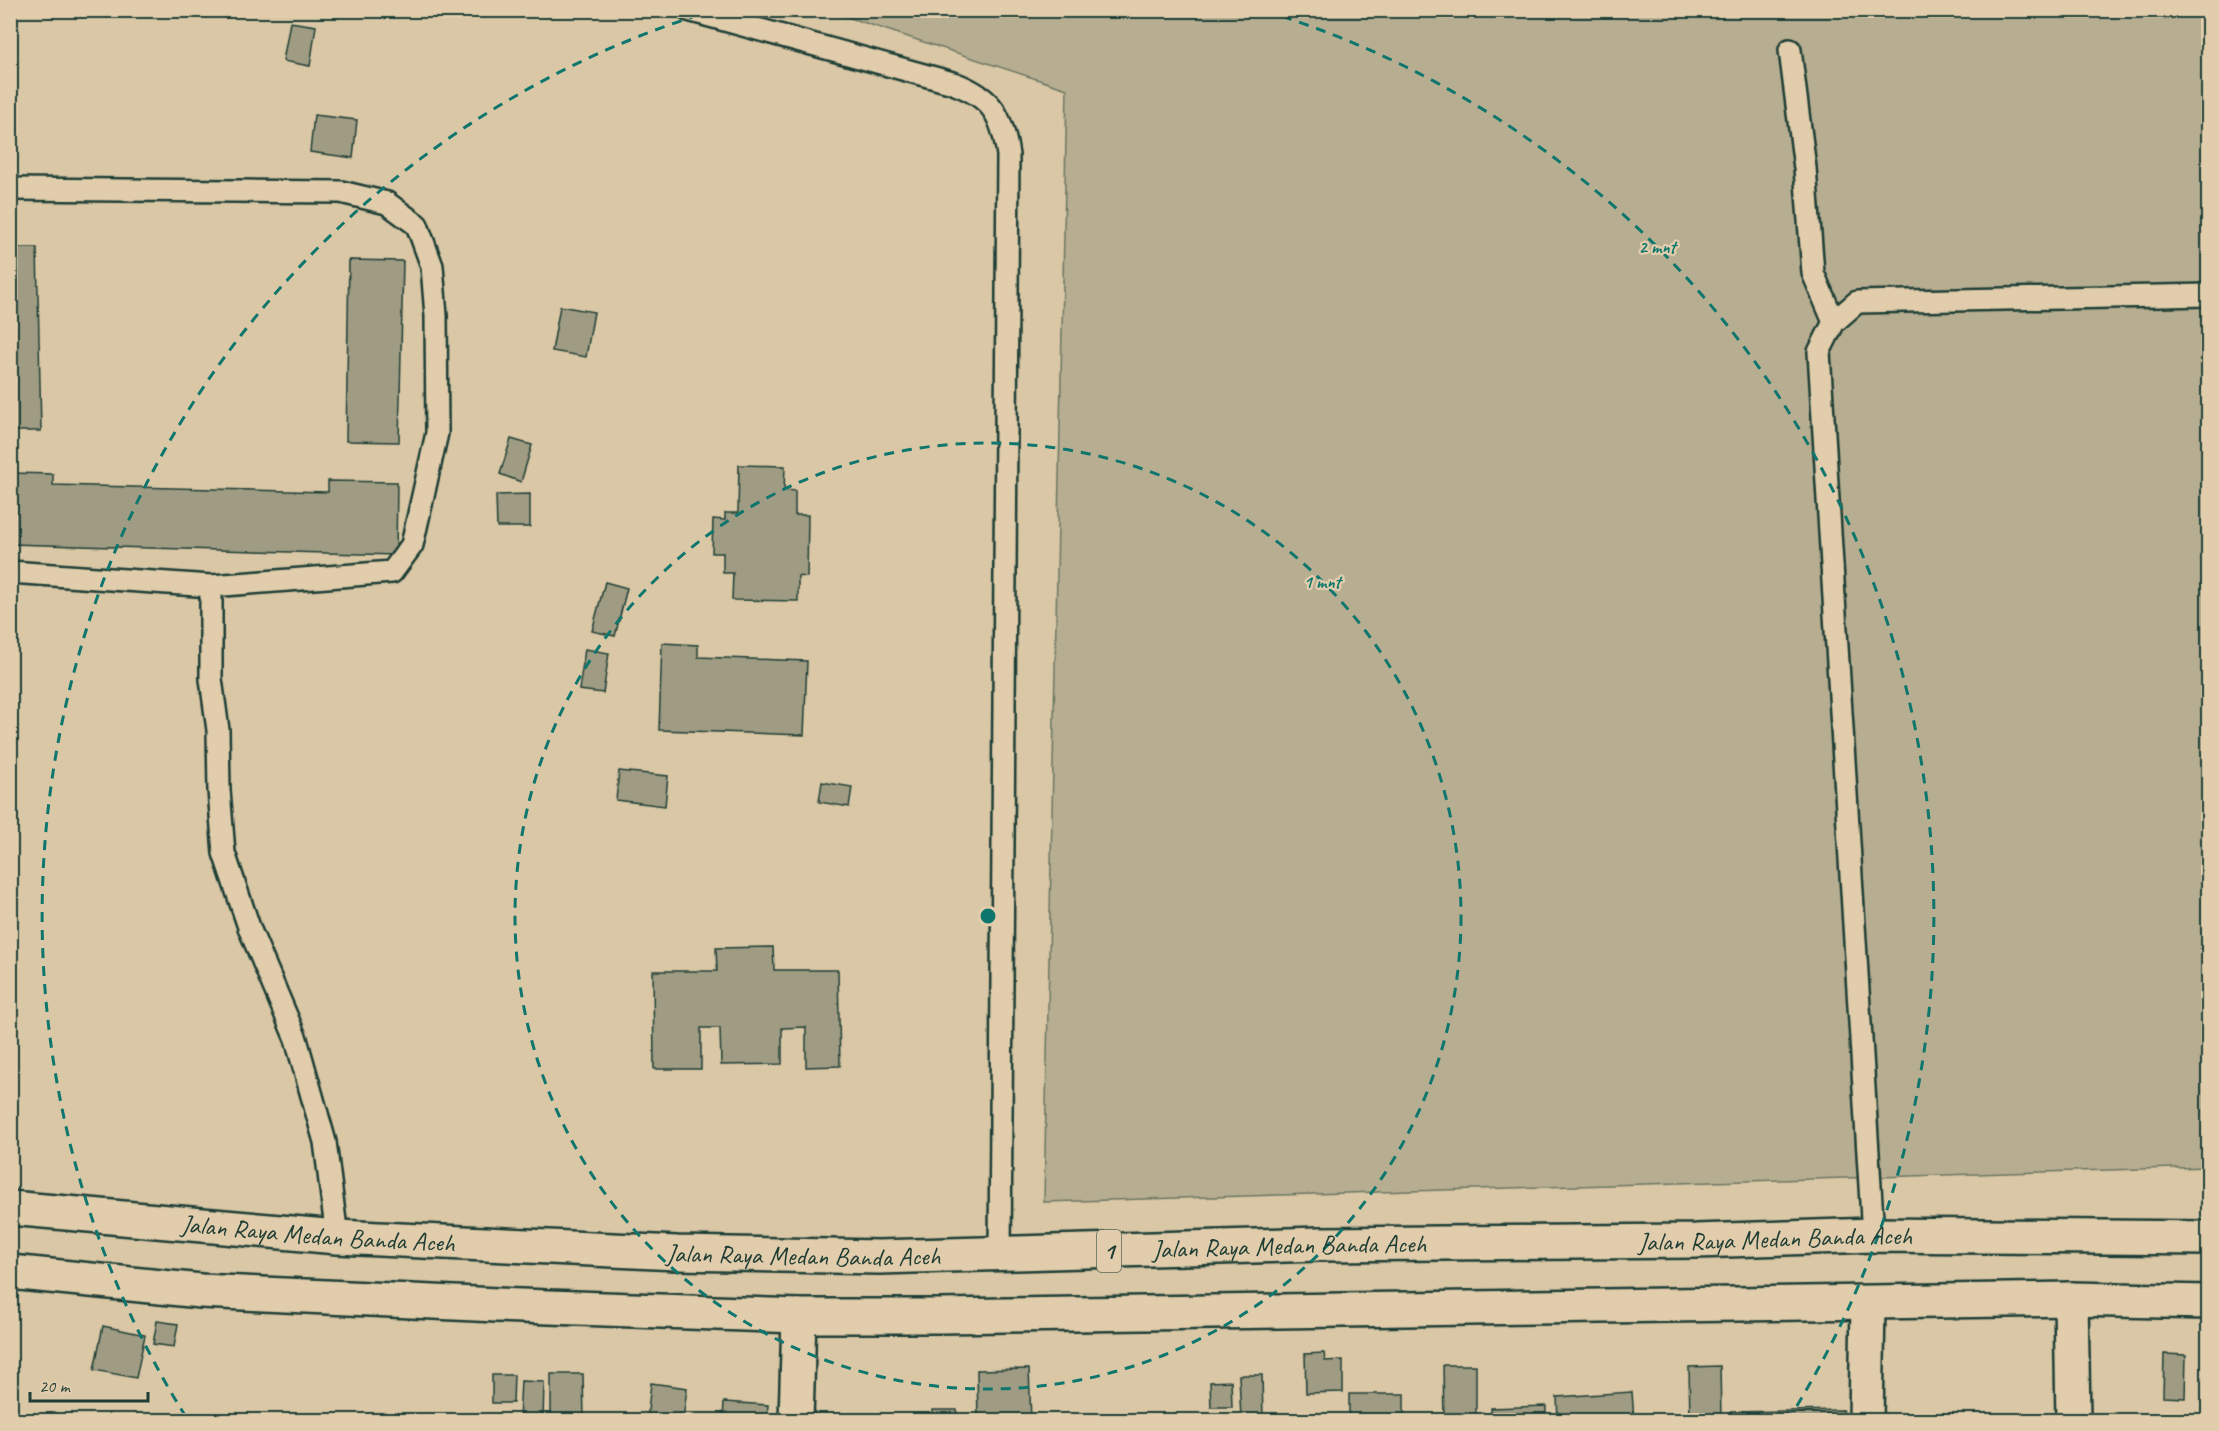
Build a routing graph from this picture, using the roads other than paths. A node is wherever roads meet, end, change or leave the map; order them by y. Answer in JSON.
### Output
{"nodes":[{"id":1,"x":688,"y":10,"type":"edge"},
{"id":2,"x":1790,"y":50,"type":"dead end"},
{"id":3,"x":10,"y":189,"type":"edge"},
{"id":4,"x":2208,"y":295,"type":"edge"},
{"id":5,"x":1833,"y":322,"type":"junction"},
{"id":6,"x":10,"y":572,"type":"edge"},
{"id":7,"x":211,"y":586,"type":"junction"},
{"id":8,"x":10,"y":1208,"type":"edge"},
{"id":9,"x":1873,"y":1234,"type":"junction"},
{"id":10,"x":337,"y":1238,"type":"junction"},
{"id":11,"x":2208,"y":1238,"type":"edge"},
{"id":12,"x":1000,"y":1255,"type":"junction"},
{"id":13,"x":10,"y":1272,"type":"edge"},
{"id":14,"x":2071,"y":1299,"type":"junction"},
{"id":15,"x":2208,"y":1302,"type":"edge"},
{"id":16,"x":1868,"y":1303,"type":"junction"},
{"id":17,"x":799,"y":1316,"type":"junction"},
{"id":18,"x":796,"y":1420,"type":"edge"},
{"id":19,"x":1866,"y":1420,"type":"edge"},
{"id":20,"x":2073,"y":1420,"type":"edge"}],
"edges":[{"from":1,"to":12,"type":"lane"},
{"from":2,"to":5,"type":"lane"},
{"from":3,"to":7,"type":"lane"},
{"from":4,"to":5,"type":"lane"},
{"from":5,"to":9,"type":"lane"},
{"from":6,"to":7,"type":"lane"},
{"from":7,"to":10,"type":"lane"},
{"from":8,"to":10,"type":"main road","name":"Jalan Raya Medan Banda Aceh","number":"1"},
{"from":9,"to":11,"type":"main road","name":"Jalan Raya Medan Banda Aceh","number":"1"},
{"from":9,"to":12,"type":"main road","name":"Jalan Raya Medan Banda Aceh","number":"1"},
{"from":10,"to":12,"type":"main road","name":"Jalan Raya Medan Banda Aceh","number":"1"},
{"from":13,"to":17,"type":"main road"},
{"from":14,"to":15,"type":"main road"},
{"from":14,"to":16,"type":"main road"},
{"from":14,"to":20,"type":"main road"},
{"from":16,"to":17,"type":"main road"},
{"from":16,"to":19,"type":"main road"},
{"from":17,"to":18,"type":"main road"}]}
